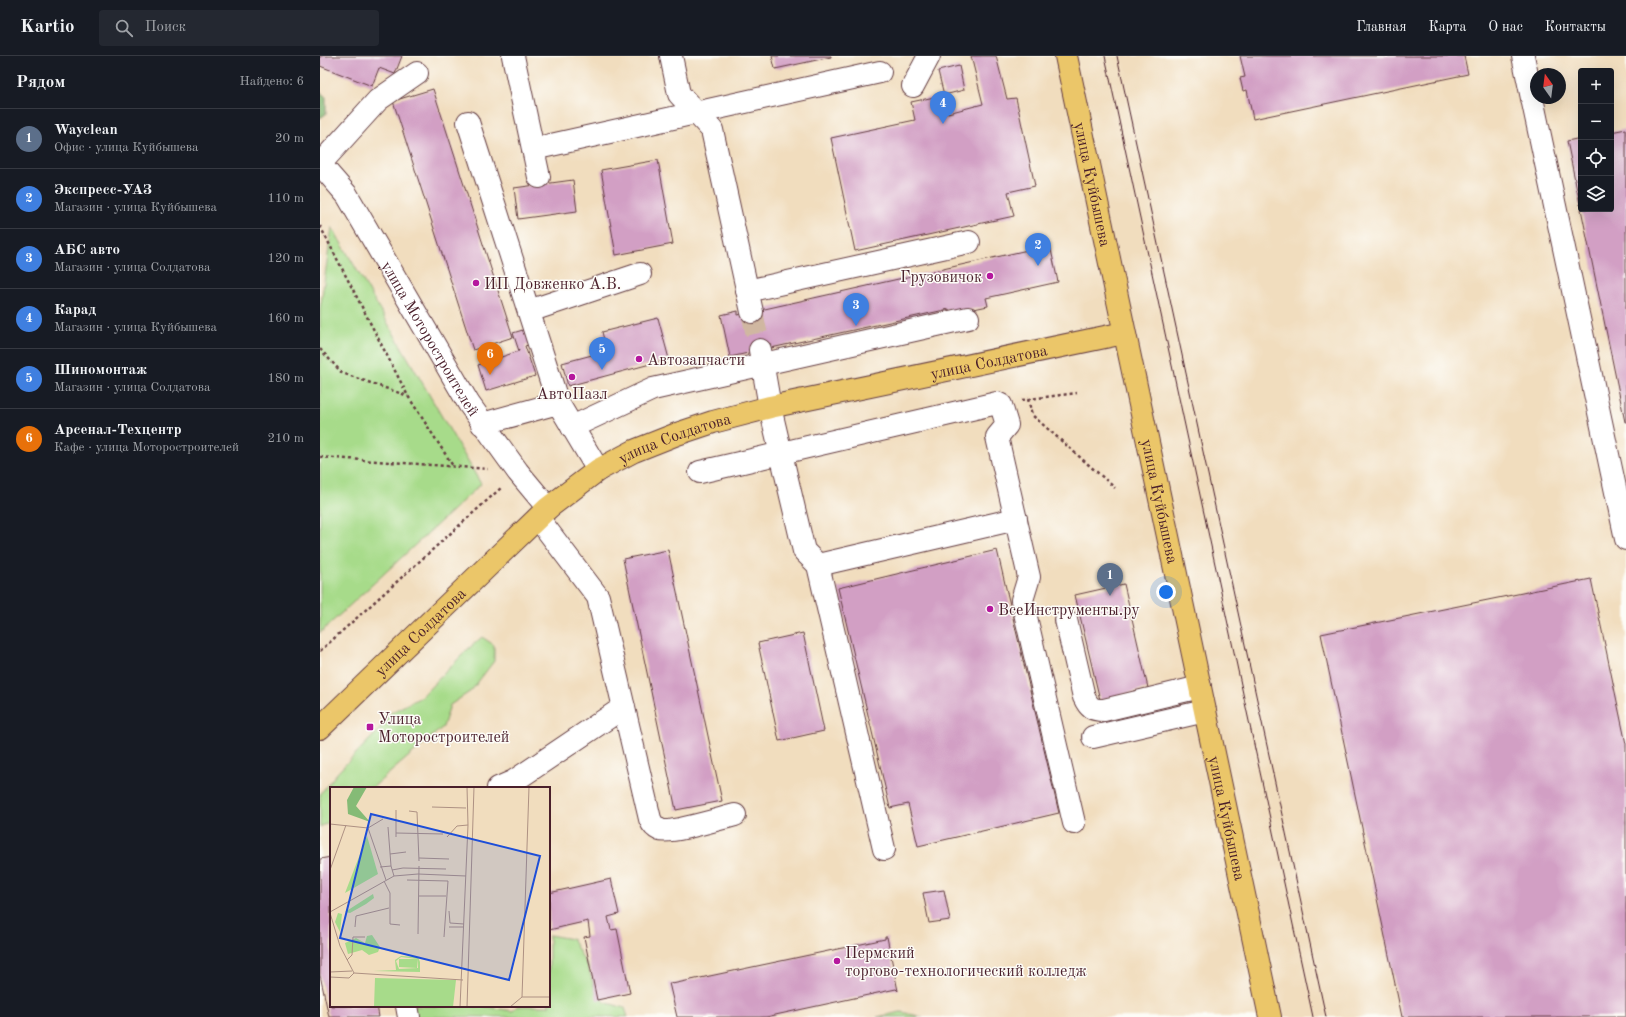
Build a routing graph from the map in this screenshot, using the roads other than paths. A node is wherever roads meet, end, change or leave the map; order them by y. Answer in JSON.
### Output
{"nodes":[{"id":1,"x":512,"y":56,"type":"edge"},
{"id":2,"x":671,"y":56,"type":"edge"},
{"id":3,"x":929,"y":56,"type":"edge"},
{"id":4,"x":1066,"y":56,"type":"edge"},
{"id":5,"x":1523,"y":56,"type":"edge"},
{"id":6,"x":417,"y":72,"type":"dead end"},
{"id":7,"x":880,"y":72,"type":"dead end"},
{"id":8,"x":913,"y":86,"type":"dead end"},
{"id":9,"x":696,"y":113,"type":"junction"},
{"id":10,"x":468,"y":122,"type":"dead end"},
{"id":11,"x":533,"y":149,"type":"junction"},
{"id":12,"x":320,"y":164,"type":"edge"},
{"id":13,"x":539,"y":177,"type":"dead end"},
{"id":14,"x":969,"y":242,"type":"dead end"},
{"id":15,"x":640,"y":274,"type":"dead end"},
{"id":16,"x":747,"y":291,"type":"junction"},
{"id":17,"x":529,"y":311,"type":"junction"},
{"id":18,"x":752,"y":312,"type":"tunnel mouth"},
{"id":19,"x":968,"y":318,"type":"dead end"},
{"id":20,"x":1124,"y":333,"type":"junction"},
{"id":21,"x":762,"y":357,"type":"junction"},
{"id":22,"x":558,"y":403,"type":"junction"},
{"id":23,"x":770,"y":407,"type":"junction"},
{"id":24,"x":482,"y":424,"type":"junction"},
{"id":25,"x":572,"y":427,"type":"junction"},
{"id":26,"x":781,"y":453,"type":"junction"},
{"id":27,"x":598,"y":470,"type":"junction"},
{"id":28,"x":700,"y":472,"type":"dead end"},
{"id":29,"x":543,"y":513,"type":"junction"},
{"id":30,"x":1016,"y":519,"type":"junction"},
{"id":31,"x":1626,"y":539,"type":"edge"},
{"id":32,"x":818,"y":566,"type":"junction"},
{"id":33,"x":1066,"y":620,"type":"dead end"},
{"id":34,"x":1200,"y":687,"type":"junction"},
{"id":35,"x":624,"y":707,"type":"junction"},
{"id":36,"x":1205,"y":711,"type":"junction"},
{"id":37,"x":320,"y":728,"type":"edge"},
{"id":38,"x":1093,"y":736,"type":"dead end"},
{"id":39,"x":500,"y":787,"type":"edge"},
{"id":40,"x":735,"y":815,"type":"dead end"},
{"id":41,"x":1074,"y":823,"type":"dead end"},
{"id":42,"x":884,"y":849,"type":"dead end"},
{"id":43,"x":407,"y":1007,"type":"edge"},
{"id":44,"x":409,"y":1017,"type":"edge"},
{"id":45,"x":1270,"y":1017,"type":"edge"}],
"edges":[{"from":1,"to":11,"type":"street"},
{"from":2,"to":9,"type":"street"},
{"from":3,"to":8,"type":"street"},
{"from":4,"to":20,"type":"main road","name":"улица Куйбышева"},
{"from":5,"to":31,"type":"street"},
{"from":6,"to":12,"type":"street"},
{"from":7,"to":9,"type":"street"},
{"from":9,"to":11,"type":"street"},
{"from":9,"to":16,"type":"street"},
{"from":10,"to":17,"type":"street"},
{"from":11,"to":13,"type":"street"},
{"from":12,"to":24,"type":"street","name":"улица Моторостроителей"},
{"from":14,"to":16,"type":"street"},
{"from":15,"to":17,"type":"street"},
{"from":16,"to":18,"type":"street"},
{"from":17,"to":22,"type":"street"},
{"from":19,"to":21,"type":"street"},
{"from":20,"to":23,"type":"main road","name":"улица Солдатова"},
{"from":20,"to":34,"type":"main road","name":"улица Куйбышева"},
{"from":21,"to":23,"type":"street"},
{"from":21,"to":25,"type":"street"},
{"from":22,"to":24,"type":"street"},
{"from":22,"to":25,"type":"street"},
{"from":23,"to":26,"type":"street"},
{"from":23,"to":27,"type":"main road","name":"улица Солдатова"},
{"from":24,"to":29,"type":"street","name":"улица Моторостроителей"},
{"from":25,"to":27,"type":"street"},
{"from":26,"to":28,"type":"street"},
{"from":26,"to":30,"type":"street"},
{"from":26,"to":32,"type":"street"},
{"from":27,"to":29,"type":"main road","name":"улица Солдатова"},
{"from":29,"to":35,"type":"street","name":"улица Моторостроителей"},
{"from":29,"to":37,"type":"main road","name":"улица Солдатова"},
{"from":30,"to":32,"type":"street"},
{"from":30,"to":41,"type":"street"},
{"from":32,"to":42,"type":"street"},
{"from":33,"to":34,"type":"street"},
{"from":34,"to":36,"type":"main road","name":"улица Куйбышева"},
{"from":35,"to":39,"type":"street"},
{"from":35,"to":40,"type":"street","name":"улица Моторостроителей"},
{"from":36,"to":38,"type":"street"},
{"from":36,"to":45,"type":"main road","name":"улица Куйбышева"},
{"from":43,"to":44,"type":"street"}]}
